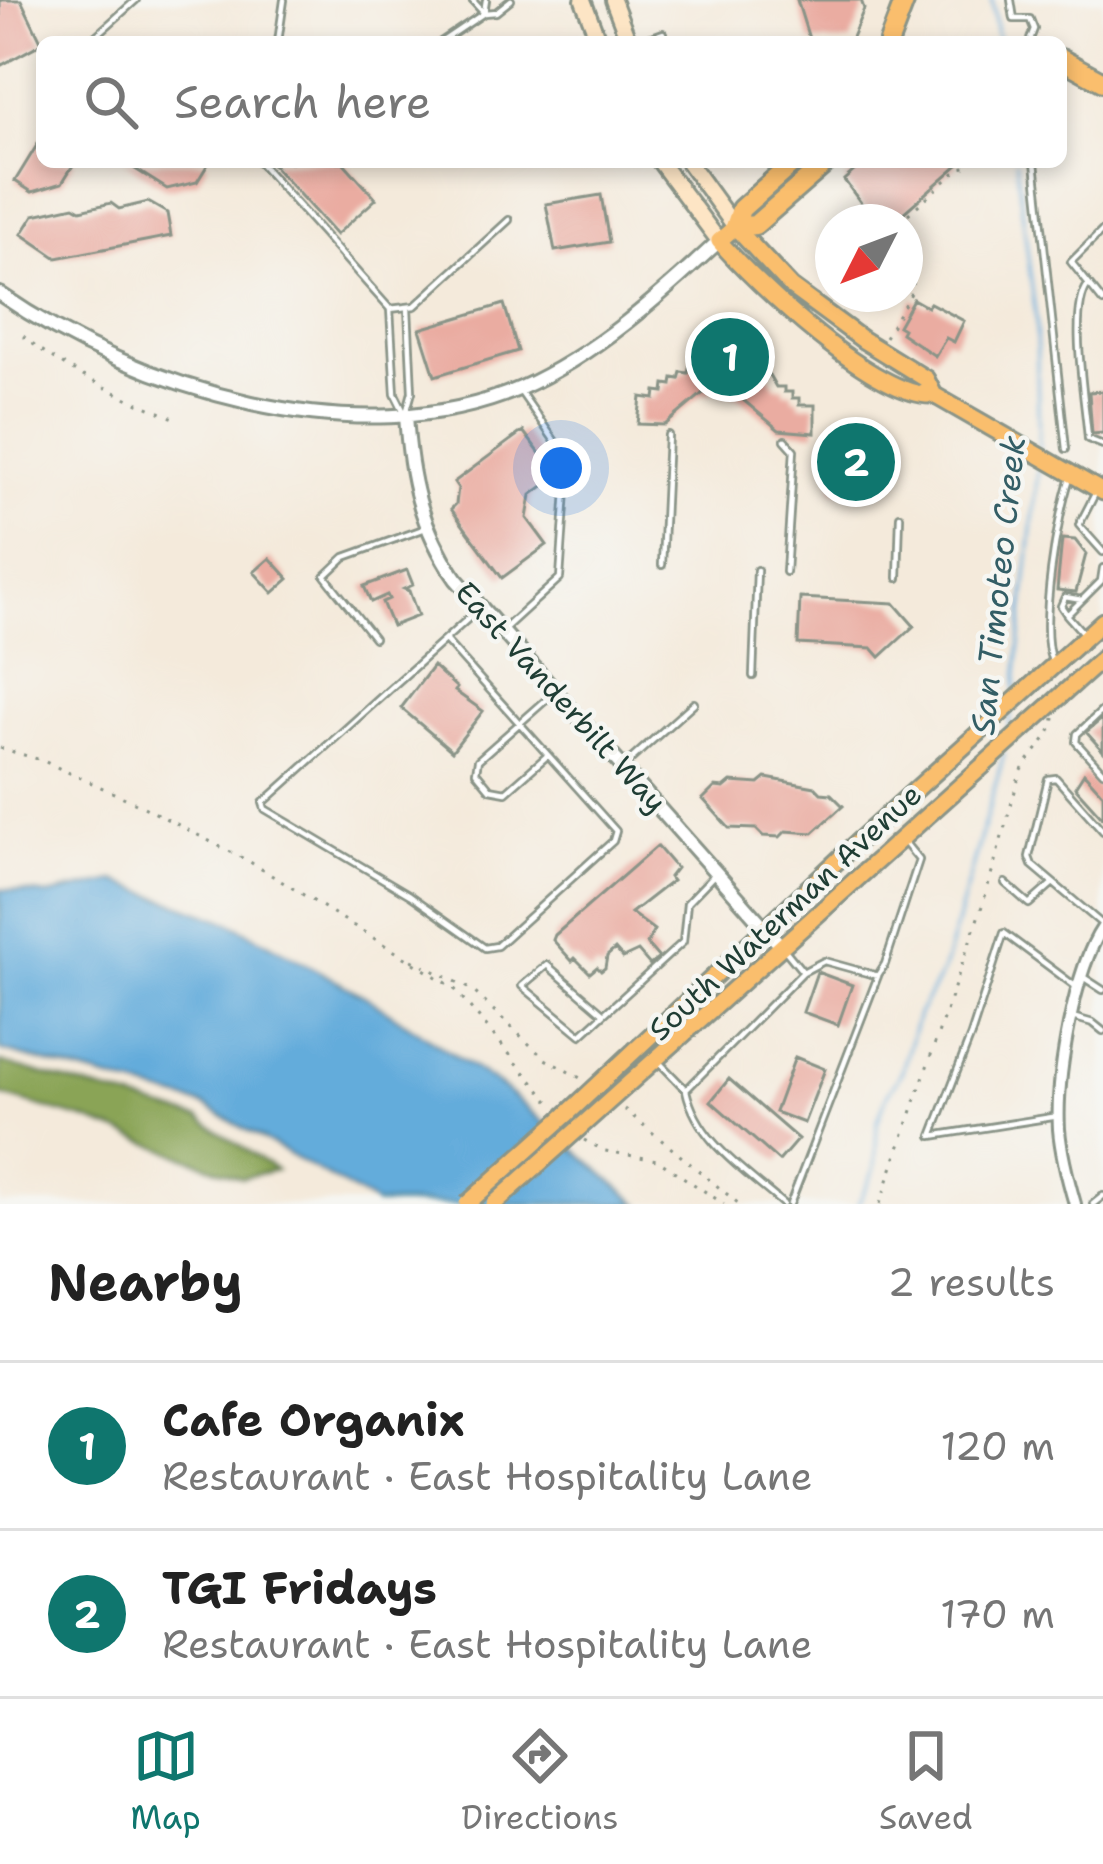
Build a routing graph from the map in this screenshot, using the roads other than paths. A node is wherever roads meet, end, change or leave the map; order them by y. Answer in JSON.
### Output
{"nodes":[{"id":1,"x":136,"y":0,"type":"edge"},
{"id":2,"x":284,"y":0,"type":"edge"},
{"id":3,"x":472,"y":0,"type":"edge"},
{"id":4,"x":486,"y":0,"type":"edge"},
{"id":5,"x":511,"y":0,"type":"edge"},
{"id":6,"x":584,"y":0,"type":"edge"},
{"id":7,"x":613,"y":0,"type":"edge"},
{"id":8,"x":904,"y":0,"type":"edge"},
{"id":9,"x":1011,"y":0,"type":"edge"},
{"id":10,"x":484,"y":13,"type":"junction"},
{"id":11,"x":663,"y":32,"type":"dead end"},
{"id":12,"x":96,"y":36,"type":"edge"},
{"id":13,"x":279,"y":36,"type":"edge"},
{"id":14,"x":449,"y":36,"type":"edge"},
{"id":15,"x":597,"y":36,"type":"edge"},
{"id":16,"x":627,"y":36,"type":"edge"},
{"id":17,"x":653,"y":36,"type":"edge"},
{"id":18,"x":892,"y":36,"type":"edge"},
{"id":19,"x":1032,"y":36,"type":"edge"},
{"id":20,"x":1067,"y":62,"type":"edge"},
{"id":21,"x":1103,"y":82,"type":"edge"},
{"id":22,"x":264,"y":168,"type":"edge"},
{"id":23,"x":664,"y":168,"type":"edge"},
{"id":24,"x":692,"y":168,"type":"edge"},
{"id":25,"x":787,"y":168,"type":"edge"},
{"id":26,"x":820,"y":168,"type":"edge"},
{"id":27,"x":1036,"y":168,"type":"edge"},
{"id":28,"x":509,"y":220,"type":"dead end"},
{"id":29,"x":735,"y":227,"type":"junction"},
{"id":30,"x":1103,"y":230,"type":"edge"},
{"id":31,"x":719,"y":241,"type":"junction"},
{"id":32,"x":1088,"y":285,"type":"junction"},
{"id":33,"x":0,"y":294,"type":"edge"},
{"id":34,"x":1103,"y":302,"type":"edge"},
{"id":35,"x":408,"y":307,"type":"junction"},
{"id":36,"x":390,"y":308,"type":"junction"},
{"id":37,"x":519,"y":389,"type":"junction"},
{"id":38,"x":934,"y":395,"type":"junction"},
{"id":39,"x":406,"y":415,"type":"junction"},
{"id":40,"x":668,"y":435,"type":"dead end"},
{"id":41,"x":785,"y":440,"type":"dead end"},
{"id":42,"x":1103,"y":445,"type":"edge"},
{"id":43,"x":1066,"y":449,"type":"dead end"},
{"id":44,"x":1072,"y":472,"type":"junction"},
{"id":45,"x":1100,"y":491,"type":"edge"},
{"id":46,"x":900,"y":516,"type":"dead end"},
{"id":47,"x":426,"y":528,"type":"junction"},
{"id":48,"x":1103,"y":552,"type":"edge"},
{"id":49,"x":662,"y":565,"type":"dead end"},
{"id":50,"x":1103,"y":568,"type":"edge"},
{"id":51,"x":757,"y":570,"type":"dead end"},
{"id":52,"x":786,"y":572,"type":"dead end"},
{"id":53,"x":898,"y":578,"type":"dead end"},
{"id":54,"x":1082,"y":600,"type":"junction"},
{"id":55,"x":480,"y":608,"type":"junction"},
{"id":56,"x":1067,"y":615,"type":"junction"},
{"id":57,"x":1103,"y":621,"type":"edge"},
{"id":58,"x":502,"y":632,"type":"junction"},
{"id":59,"x":1087,"y":636,"type":"junction"},
{"id":60,"x":374,"y":638,"type":"dead end"},
{"id":61,"x":446,"y":641,"type":"junction"},
{"id":62,"x":1103,"y":658,"type":"edge"},
{"id":63,"x":1054,"y":665,"type":"junction"},
{"id":64,"x":753,"y":676,"type":"dead end"},
{"id":65,"x":555,"y":692,"type":"junction"},
{"id":66,"x":694,"y":703,"type":"dead end"},
{"id":67,"x":1103,"y":710,"type":"edge"},
{"id":68,"x":519,"y":723,"type":"junction"},
{"id":69,"x":548,"y":755,"type":"junction"},
{"id":70,"x":622,"y":767,"type":"junction"},
{"id":71,"x":1103,"y":772,"type":"edge"},
{"id":72,"x":1103,"y":831,"type":"edge"},
{"id":73,"x":902,"y":838,"type":"junction"},
{"id":74,"x":717,"y":872,"type":"junction"},
{"id":75,"x":1005,"y":883,"type":"dead end"},
{"id":76,"x":1053,"y":883,"type":"junction"},
{"id":77,"x":1103,"y":926,"type":"edge"},
{"id":78,"x":766,"y":928,"type":"junction"},
{"id":79,"x":781,"y":946,"type":"junction"},
{"id":80,"x":803,"y":972,"type":"junction"},
{"id":81,"x":878,"y":976,"type":"junction"},
{"id":82,"x":1079,"y":982,"type":"junction"},
{"id":83,"x":1103,"y":990,"type":"edge"},
{"id":84,"x":604,"y":1014,"type":"junction"},
{"id":85,"x":1072,"y":1017,"type":"junction"},
{"id":86,"x":1103,"y":1031,"type":"edge"},
{"id":87,"x":657,"y":1059,"type":"junction"},
{"id":88,"x":686,"y":1090,"type":"junction"},
{"id":89,"x":1059,"y":1116,"type":"junction"},
{"id":90,"x":1103,"y":1196,"type":"edge"},
{"id":91,"x":467,"y":1204,"type":"edge"},
{"id":92,"x":494,"y":1204,"type":"edge"},
{"id":93,"x":786,"y":1204,"type":"edge"},
{"id":94,"x":1075,"y":1204,"type":"edge"},
{"id":95,"x":1093,"y":1204,"type":"edge"}],
"edges":[{"from":1,"to":12,"type":"lane"},
{"from":2,"to":13,"type":"lane"},
{"from":3,"to":10,"type":"lane"},
{"from":4,"to":10,"type":"lane"},
{"from":5,"to":10,"type":"lane"},
{"from":6,"to":15,"type":"main road"},
{"from":7,"to":16,"type":"main road"},
{"from":8,"to":18,"type":"highway"},
{"from":9,"to":19,"type":"lane"},
{"from":10,"to":14,"type":"lane"},
{"from":11,"to":17,"type":"lane"},
{"from":20,"to":21,"type":"highway"},
{"from":22,"to":36,"type":"lane"},
{"from":23,"to":31,"type":"main road"},
{"from":24,"to":29,"type":"main road"},
{"from":25,"to":29,"type":"highway"},
{"from":26,"to":29,"type":"highway"},
{"from":27,"to":43,"type":"lane"},
{"from":28,"to":35,"type":"lane"},
{"from":29,"to":31,"type":"main road"},
{"from":29,"to":38,"type":"main road"},
{"from":30,"to":32,"type":"lane"},
{"from":31,"to":37,"type":"street"},
{"from":31,"to":38,"type":"main road"},
{"from":32,"to":34,"type":"lane"},
{"from":32,"to":42,"type":"lane"},
{"from":33,"to":39,"type":"street"},
{"from":35,"to":36,"type":"lane"},
{"from":35,"to":39,"type":"lane"},
{"from":36,"to":39,"type":"lane"},
{"from":37,"to":39,"type":"street"},
{"from":37,"to":58,"type":"lane"},
{"from":38,"to":44,"type":"main road"},
{"from":39,"to":47,"type":"street","name":"East Vanderbilt Way"},
{"from":40,"to":49,"type":"lane"},
{"from":41,"to":52,"type":"lane"},
{"from":44,"to":45,"type":"main road"},
{"from":44,"to":63,"type":"lane"},
{"from":45,"to":48,"type":"lane"},
{"from":46,"to":53,"type":"lane"},
{"from":47,"to":55,"type":"street","name":"East Vanderbilt Way"},
{"from":47,"to":60,"type":"lane"},
{"from":50,"to":54,"type":"lane"},
{"from":51,"to":64,"type":"lane"},
{"from":54,"to":56,"type":"lane"},
{"from":54,"to":56,"type":"lane"},
{"from":55,"to":58,"type":"street","name":"East Vanderbilt Way"},
{"from":55,"to":61,"type":"lane"},
{"from":56,"to":59,"type":"lane"},
{"from":57,"to":59,"type":"main road","name":"South Waterman Avenue"},
{"from":58,"to":65,"type":"street","name":"East Vanderbilt Way"},
{"from":59,"to":63,"type":"main road","name":"South Waterman Avenue"},
{"from":61,"to":68,"type":"lane"},
{"from":61,"to":69,"type":"lane"},
{"from":62,"to":73,"type":"main road","name":"South Waterman Avenue"},
{"from":63,"to":78,"type":"main road","name":"South Waterman Avenue"},
{"from":65,"to":68,"type":"lane"},
{"from":65,"to":70,"type":"street","name":"East Vanderbilt Way"},
{"from":66,"to":70,"type":"lane"},
{"from":67,"to":71,"type":"lane"},
{"from":68,"to":69,"type":"lane"},
{"from":68,"to":69,"type":"lane"},
{"from":70,"to":74,"type":"street","name":"East Vanderbilt Way"},
{"from":72,"to":76,"type":"lane"},
{"from":73,"to":79,"type":"main road","name":"South Waterman Avenue"},
{"from":73,"to":81,"type":"lane"},
{"from":74,"to":78,"type":"street","name":"East Vanderbilt Way"},
{"from":74,"to":84,"type":"lane"},
{"from":75,"to":76,"type":"lane"},
{"from":76,"to":77,"type":"lane"},
{"from":77,"to":82,"type":"street"},
{"from":78,"to":79,"type":"street","name":"East Vanderbilt Way"},
{"from":78,"to":91,"type":"main road","name":"South Waterman Avenue","bridge":true},
{"from":79,"to":80,"type":"lane"},
{"from":79,"to":87,"type":"main road","name":"South Waterman Avenue"},
{"from":80,"to":81,"type":"lane"},
{"from":80,"to":88,"type":"lane"},
{"from":81,"to":93,"type":"lane"},
{"from":82,"to":83,"type":"lane"},
{"from":82,"to":85,"type":"street"},
{"from":82,"to":89,"type":"lane"},
{"from":84,"to":84,"type":"lane"},
{"from":85,"to":86,"type":"lane"},
{"from":85,"to":89,"type":"street"},
{"from":87,"to":88,"type":"lane"},
{"from":87,"to":92,"type":"main road","name":"South Waterman Avenue","bridge":true},
{"from":88,"to":93,"type":"lane"},
{"from":89,"to":94,"type":"street"},
{"from":90,"to":95,"type":"lane"}]}
